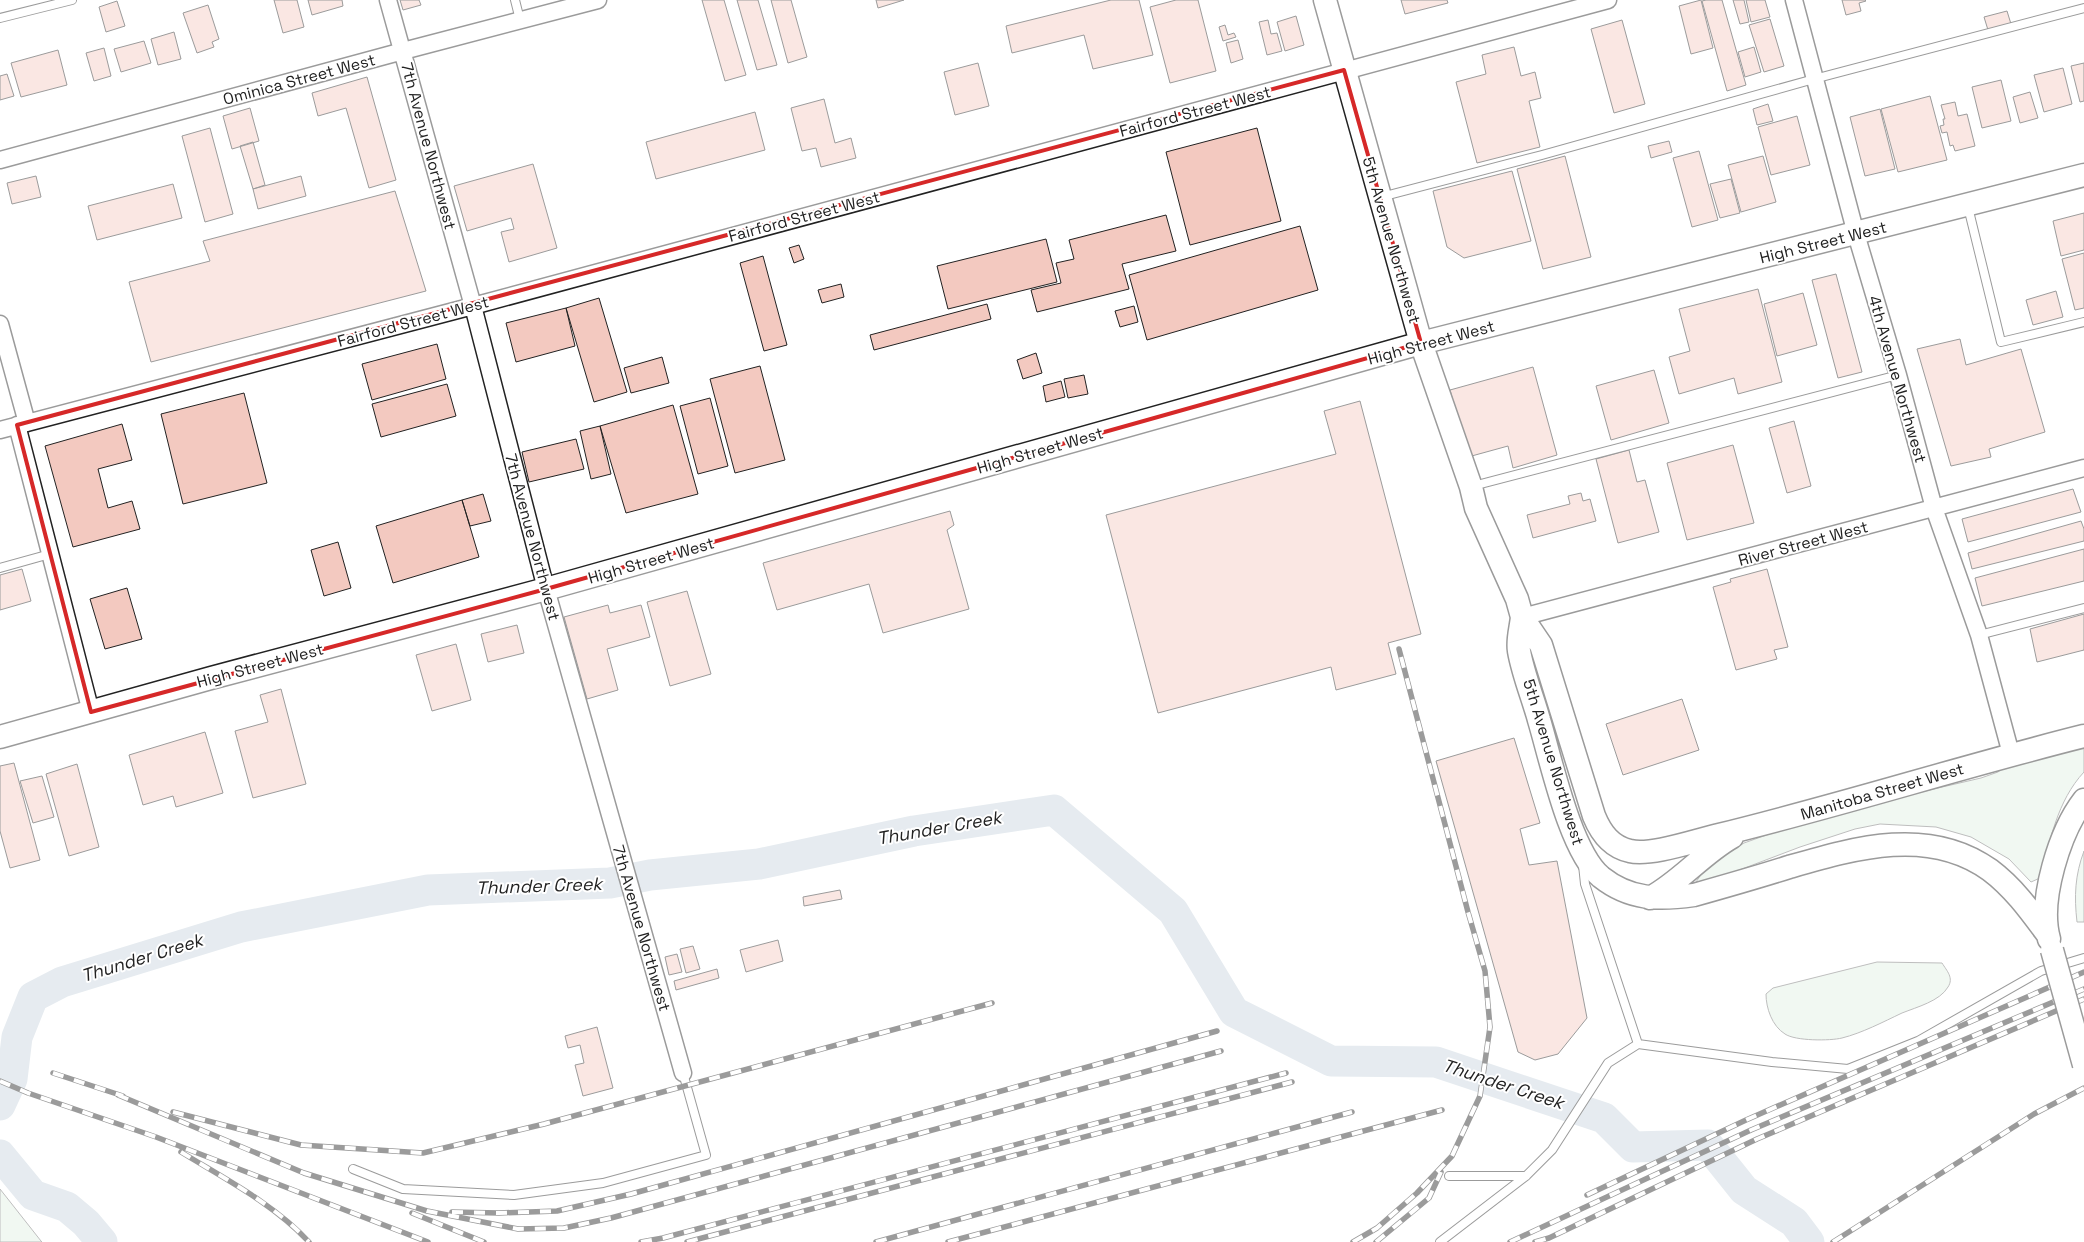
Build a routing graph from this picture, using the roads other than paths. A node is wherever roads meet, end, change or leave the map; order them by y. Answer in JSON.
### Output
{"nodes":[{"id":1,"x":72,"y":0,"type":"edge"},
{"id":2,"x":388,"y":0,"type":"edge"},
{"id":3,"x":515,"y":0,"type":"edge"},
{"id":4,"x":598,"y":0,"type":"edge"},
{"id":5,"x":1325,"y":0,"type":"edge"},
{"id":6,"x":1608,"y":0,"type":"edge"},
{"id":7,"x":1794,"y":0,"type":"edge"},
{"id":8,"x":2084,"y":8,"type":"edge"},
{"id":9,"x":0,"y":18,"type":"edge"},
{"id":10,"x":520,"y":20,"type":"junction"},
{"id":11,"x":402,"y":51,"type":"junction"},
{"id":12,"x":1344,"y":70,"type":"junction"},
{"id":13,"x":1814,"y":79,"type":"junction"},
{"id":14,"x":0,"y":160,"type":"edge"},
{"id":15,"x":2084,"y":175,"type":"edge"},
{"id":16,"x":1379,"y":198,"type":"junction"},
{"id":17,"x":1968,"y":205,"type":"junction"},
{"id":18,"x":1856,"y":234,"type":"junction"},
{"id":19,"x":473,"y":306,"type":"junction"},
{"id":20,"x":2084,"y":322,"type":"edge"},
{"id":21,"x":0,"y":324,"type":"edge"},
{"id":22,"x":1421,"y":343,"type":"junction"},
{"id":23,"x":1898,"y":375,"type":"junction"},
{"id":24,"x":22,"y":424,"type":"junction"},
{"id":25,"x":0,"y":430,"type":"edge"},
{"id":26,"x":2084,"y":468,"type":"edge"},
{"id":27,"x":1471,"y":487,"type":"junction"},
{"id":28,"x":1934,"y":508,"type":"junction"},
{"id":29,"x":50,"y":554,"type":"junction"},
{"id":30,"x":0,"y":568,"type":"edge"},
{"id":31,"x":546,"y":589,"type":"junction"},
{"id":32,"x":2084,"y":608,"type":"edge"},
{"id":33,"x":1522,"y":617,"type":"junction"},
{"id":34,"x":1979,"y":635,"type":"junction"},
{"id":35,"x":91,"y":712,"type":"junction"},
{"id":36,"x":2084,"y":736,"type":"edge"},
{"id":37,"x":0,"y":737,"type":"edge"},
{"id":38,"x":2011,"y":754,"type":"junction"},
{"id":39,"x":2084,"y":800,"type":"edge"},
{"id":40,"x":1753,"y":827,"type":"junction"},
{"id":41,"x":2084,"y":830,"type":"edge"},
{"id":42,"x":1582,"y":853,"type":"junction"},
{"id":43,"x":1650,"y":898,"type":"junction"},
{"id":44,"x":2050,"y":943,"type":"junction"},
{"id":45,"x":2084,"y":958,"type":"edge"},
{"id":46,"x":1638,"y":1044,"type":"junction"},
{"id":47,"x":2084,"y":1065,"type":"edge"},
{"id":48,"x":683,"y":1073,"type":"joint"},
{"id":49,"x":353,"y":1169,"type":"dead end"},
{"id":50,"x":1449,"y":1176,"type":"dead end"},
{"id":51,"x":1526,"y":1176,"type":"junction"},
{"id":52,"x":1440,"y":1242,"type":"edge"}],
"edges":[{"from":1,"to":9,"type":"lane"},
{"from":2,"to":11,"type":"street","name":"7th Avenue Northwest"},
{"from":3,"to":10,"type":"lane"},
{"from":4,"to":10,"type":"street","name":"Ominica Street West"},
{"from":5,"to":12,"type":"main road","name":"5th Avenue Northwest"},
{"from":6,"to":12,"type":"street","name":"Fairford Street West"},
{"from":7,"to":13,"type":"street","name":"4th Avenue Northwest"},
{"from":8,"to":13,"type":"lane"},
{"from":10,"to":11,"type":"street","name":"Ominica Street West"},
{"from":11,"to":14,"type":"street","name":"Ominica Street West"},
{"from":11,"to":19,"type":"street","name":"7th Avenue Northwest"},
{"from":12,"to":16,"type":"main road","name":"5th Avenue Northwest"},
{"from":12,"to":19,"type":"street","name":"Fairford Street West"},
{"from":13,"to":16,"type":"lane"},
{"from":13,"to":18,"type":"street","name":"4th Avenue Northwest"},
{"from":15,"to":17,"type":"main road","name":"High Street West"},
{"from":16,"to":22,"type":"main road","name":"5th Avenue Northwest"},
{"from":17,"to":18,"type":"main road","name":"High Street West"},
{"from":17,"to":20,"type":"lane"},
{"from":18,"to":22,"type":"main road","name":"High Street West"},
{"from":18,"to":23,"type":"street","name":"4th Avenue Northwest"},
{"from":19,"to":24,"type":"street","name":"Fairford Street West"},
{"from":19,"to":31,"type":"street","name":"7th Avenue Northwest"},
{"from":21,"to":24,"type":"street"},
{"from":22,"to":27,"type":"main road","name":"5th Avenue Northwest"},
{"from":22,"to":31,"type":"main road","name":"High Street West"},
{"from":23,"to":27,"type":"lane"},
{"from":23,"to":28,"type":"street","name":"4th Avenue Northwest"},
{"from":24,"to":25,"type":"street","name":"Fairford Street West"},
{"from":24,"to":29,"type":"street"},
{"from":26,"to":28,"type":"street","name":"River Street West"},
{"from":27,"to":33,"type":"main road","name":"5th Avenue Northwest"},
{"from":28,"to":33,"type":"street","name":"River Street West"},
{"from":28,"to":34,"type":"street","name":"4th Avenue Northwest"},
{"from":29,"to":30,"type":"lane"},
{"from":29,"to":35,"type":"street"},
{"from":31,"to":35,"type":"main road","name":"High Street West"},
{"from":31,"to":48,"type":"street","name":"7th Avenue Northwest"},
{"from":32,"to":34,"type":"lane"},
{"from":33,"to":40,"type":"main road","name":"5th Avenue Northwest"},
{"from":33,"to":42,"type":"main road","name":"5th Avenue Northwest"},
{"from":34,"to":38,"type":"street","name":"4th Avenue Northwest"},
{"from":35,"to":37,"type":"main road","name":"High Street West"},
{"from":36,"to":38,"type":"main road","name":"Manitoba Street West"},
{"from":38,"to":40,"type":"main road","name":"Manitoba Street West"},
{"from":39,"to":44,"type":"main road"},
{"from":40,"to":43,"type":"main road"},
{"from":41,"to":44,"type":"main road"},
{"from":42,"to":43,"type":"main road","name":"5th Avenue Northwest"},
{"from":42,"to":46,"type":"lane"},
{"from":43,"to":44,"type":"main road"},
{"from":44,"to":47,"type":"main road","bridge":true},
{"from":45,"to":46,"type":"lane"},
{"from":46,"to":51,"type":"lane"},
{"from":48,"to":49,"type":"lane"},
{"from":50,"to":51,"type":"lane"},
{"from":51,"to":52,"type":"lane"}]}
